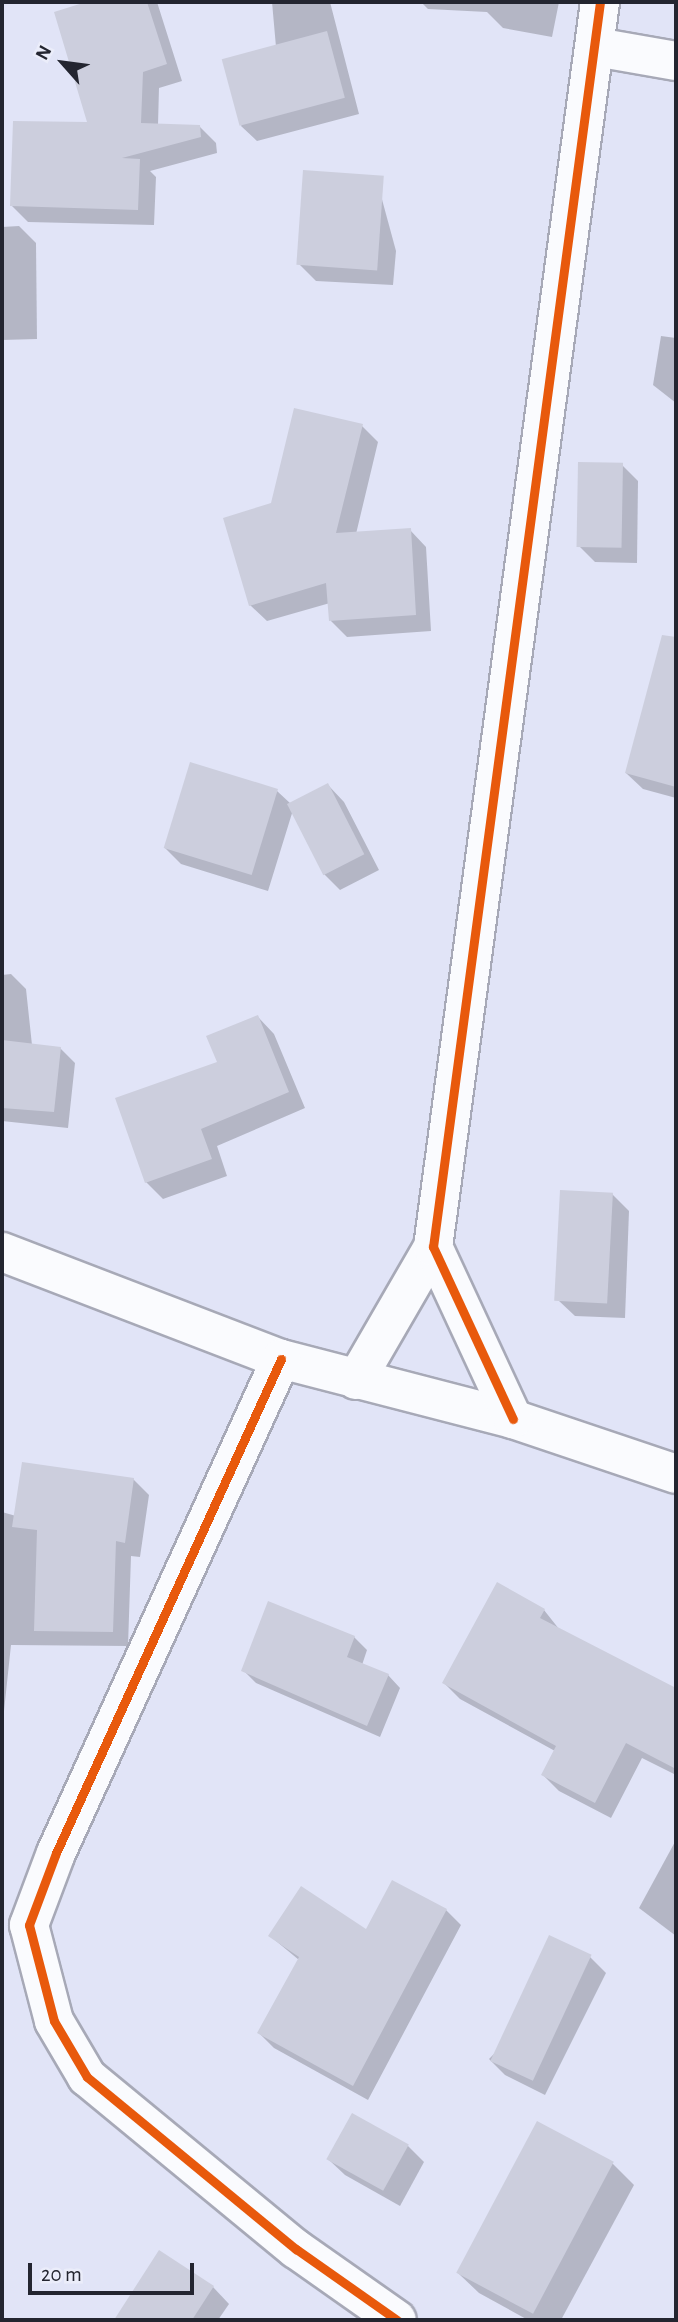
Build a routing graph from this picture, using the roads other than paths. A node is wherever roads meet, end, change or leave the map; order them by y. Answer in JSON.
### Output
{"nodes":[{"id":1,"x":600,"y":2,"type":"edge"},
{"id":2,"x":596,"y":47,"type":"junction"},
{"id":3,"x":676,"y":61,"type":"edge"},
{"id":4,"x":433,"y":1247,"type":"junction"},
{"id":5,"x":2,"y":1252,"type":"edge"},
{"id":6,"x":281,"y":1359,"type":"junction"},
{"id":7,"x":356,"y":1380,"type":"junction"},
{"id":8,"x":513,"y":1419,"type":"junction"},
{"id":9,"x":676,"y":1474,"type":"edge"},
{"id":10,"x":15,"y":1936,"type":"edge"},
{"id":11,"x":397,"y":2320,"type":"edge"}],
"edges":[{"from":1,"to":2,"type":"street"},
{"from":2,"to":3,"type":"street"},
{"from":2,"to":4,"type":"street"},
{"from":4,"to":7,"type":"street"},
{"from":4,"to":8,"type":"street"},
{"from":5,"to":6,"type":"street"},
{"from":6,"to":7,"type":"street"},
{"from":6,"to":10,"type":"street"},
{"from":7,"to":8,"type":"street"},
{"from":8,"to":9,"type":"street"},
{"from":10,"to":11,"type":"street"}]}
